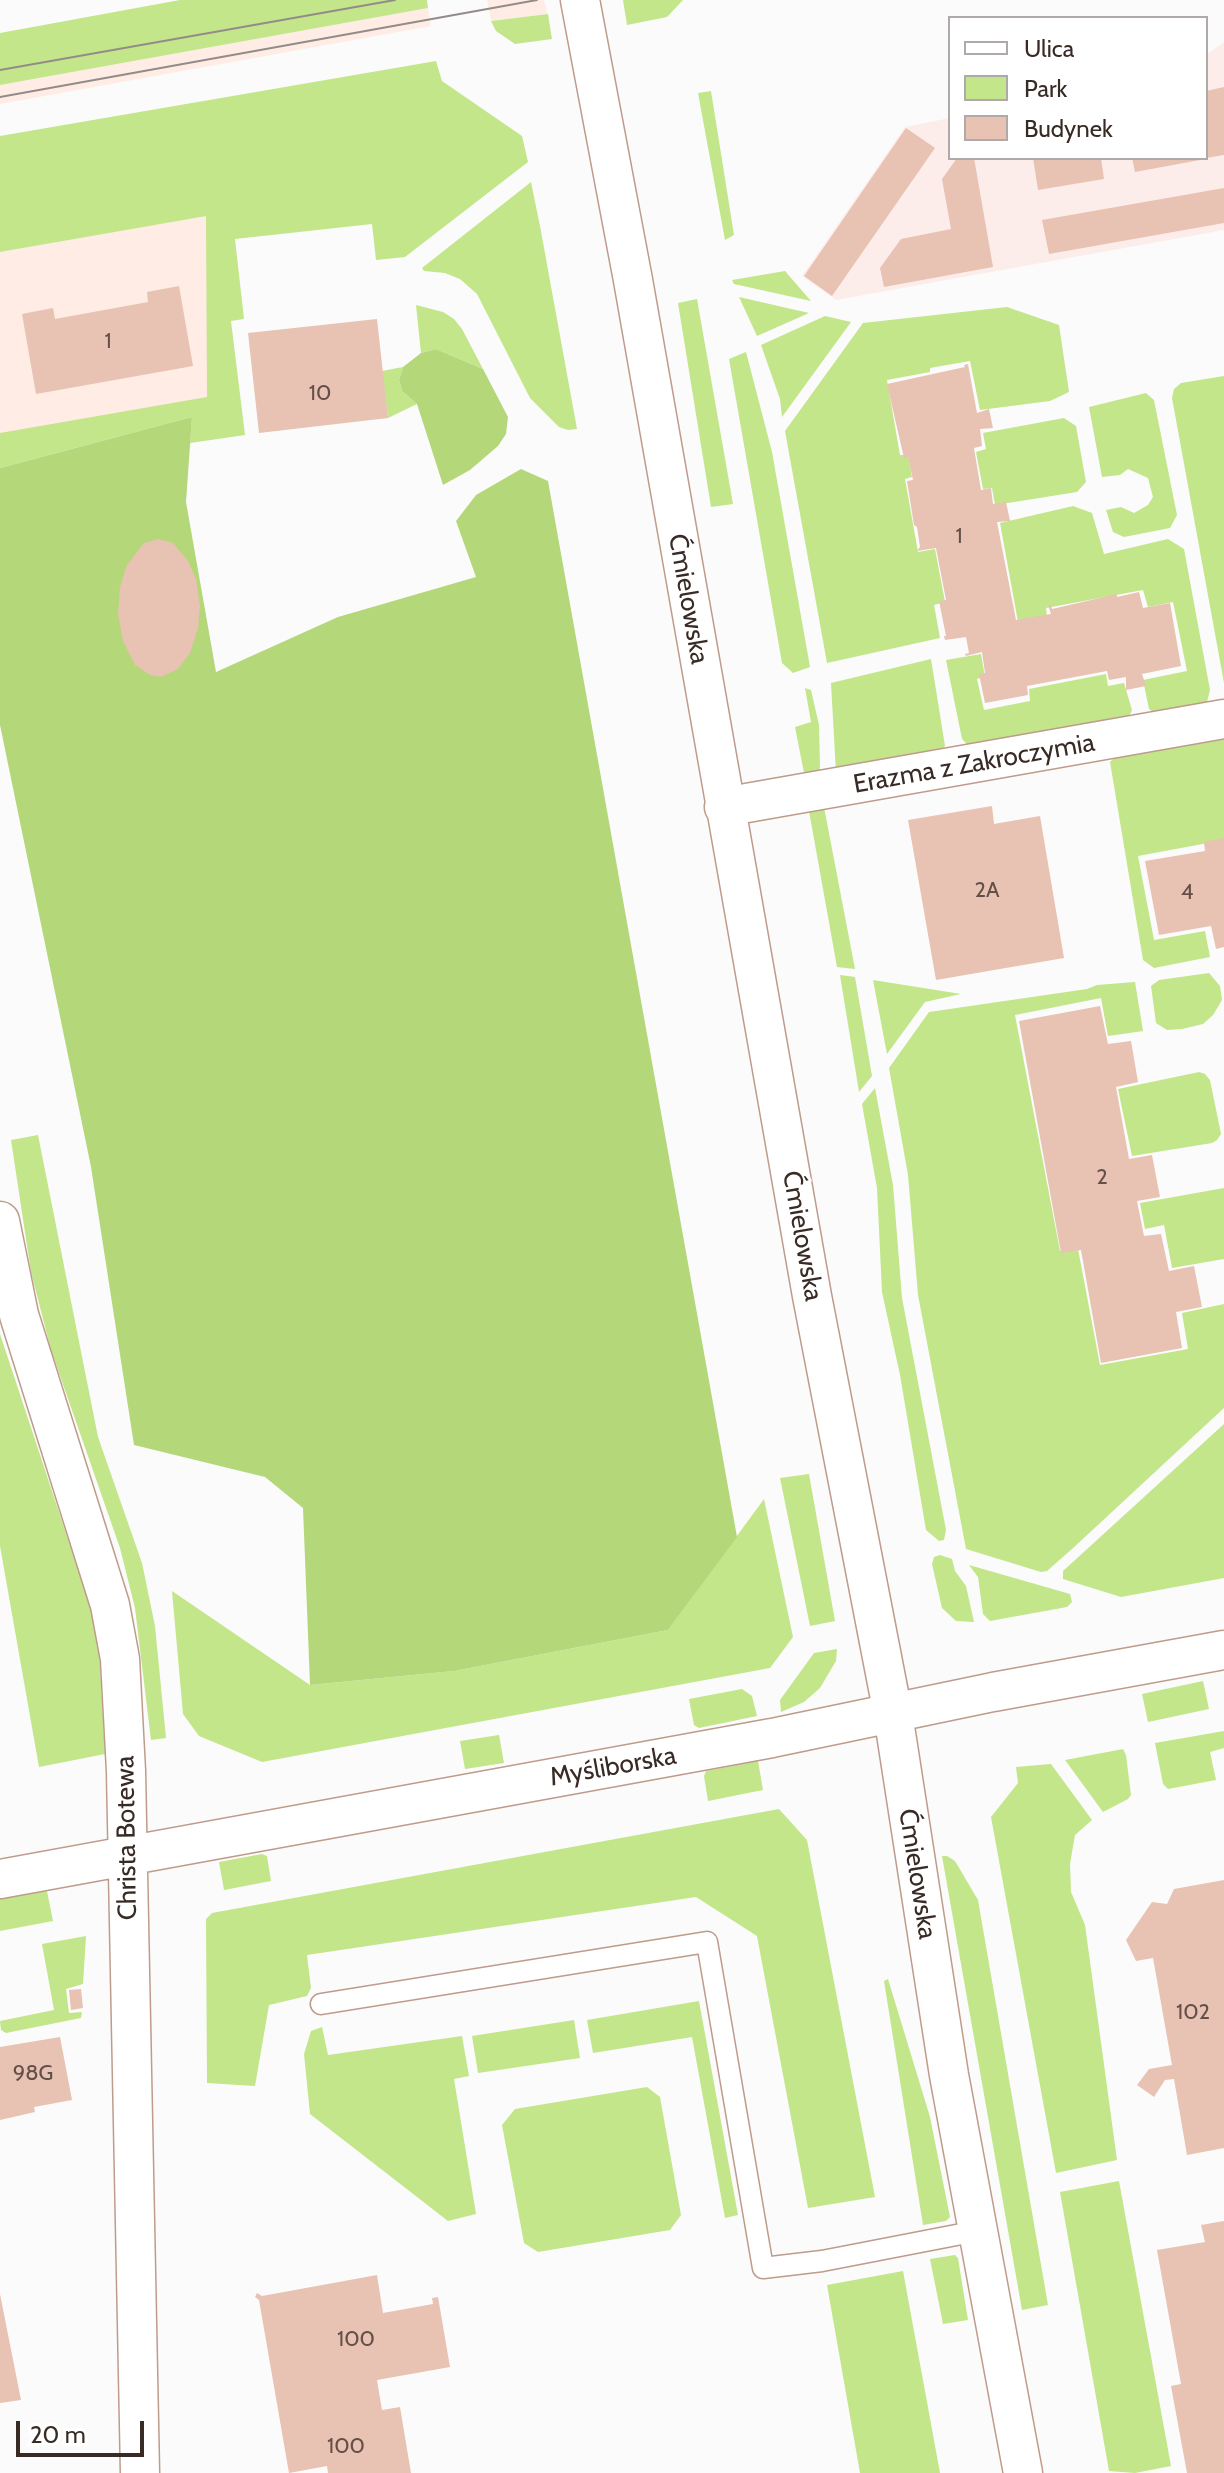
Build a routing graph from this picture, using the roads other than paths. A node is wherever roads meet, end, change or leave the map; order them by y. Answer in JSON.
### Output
{"nodes":[{"id":1,"x":580,"y":0,"type":"edge"},
{"id":2,"x":1224,"y":719,"type":"edge"},
{"id":3,"x":724,"y":807,"type":"junction"},
{"id":4,"x":0,"y":1221,"type":"edge"},
{"id":5,"x":1224,"y":1650,"type":"edge"},
{"id":6,"x":893,"y":1714,"type":"junction"},
{"id":7,"x":127,"y":1856,"type":"junction"},
{"id":8,"x":0,"y":1879,"type":"edge"},
{"id":9,"x":321,"y":2004,"type":"dead end"},
{"id":10,"x":977,"y":2231,"type":"junction"},
{"id":11,"x":140,"y":2473,"type":"edge"},
{"id":12,"x":1023,"y":2473,"type":"edge"}],
"edges":[{"from":1,"to":3,"type":"street","name":"Ćmielowska"},
{"from":2,"to":3,"type":"street","name":"Erazma z Zakroczymia"},
{"from":3,"to":6,"type":"street","name":"Ćmielowska"},
{"from":4,"to":7,"type":"street","name":"Christa Botewa"},
{"from":5,"to":6,"type":"street","name":"Myśliborska"},
{"from":6,"to":7,"type":"street","name":"Myśliborska"},
{"from":6,"to":10,"type":"street","name":"Ćmielowska"},
{"from":7,"to":8,"type":"street","name":"Myśliborska"},
{"from":7,"to":11,"type":"street","name":"Christa Botewa"},
{"from":9,"to":10,"type":"lane"},
{"from":10,"to":12,"type":"street","name":"Ćmielowska"}]}
